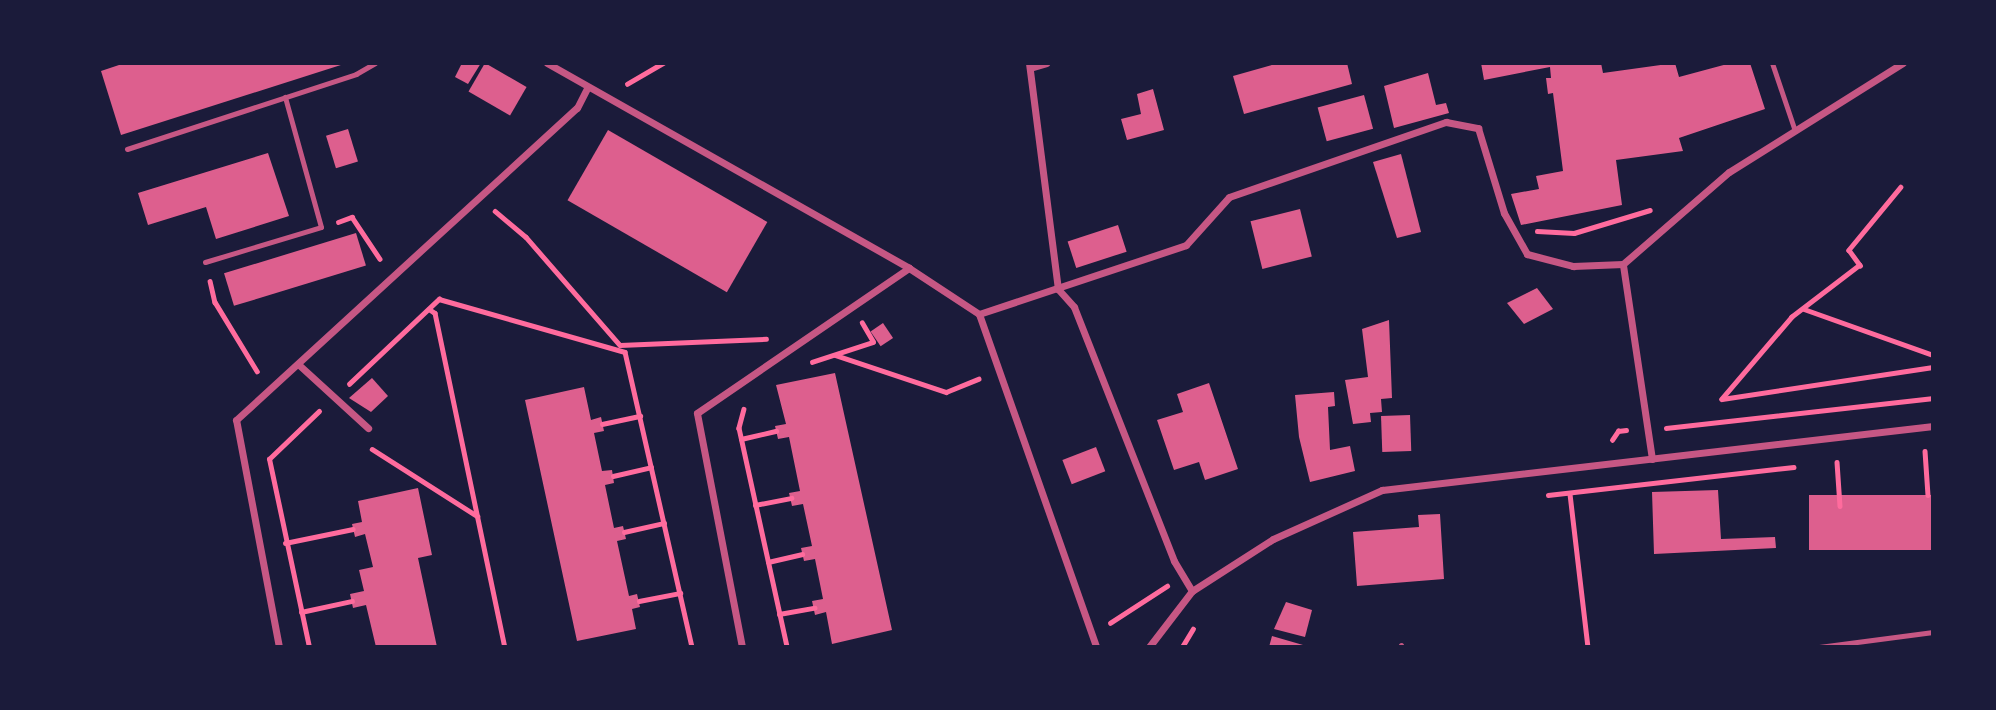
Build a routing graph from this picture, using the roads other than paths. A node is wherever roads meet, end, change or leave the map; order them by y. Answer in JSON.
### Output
{"nodes":[{"id":1,"x":375,"y":63,"type":"edge"},
{"id":2,"x":547,"y":63,"type":"edge"},
{"id":3,"x":1046,"y":63,"type":"edge"},
{"id":4,"x":1772,"y":63,"type":"edge"},
{"id":5,"x":1903,"y":63,"type":"edge"},
{"id":6,"x":1030,"y":65,"type":"edge"},
{"id":7,"x":587,"y":88,"type":"junction"},
{"id":8,"x":285,"y":97,"type":"junction"},
{"id":9,"x":1795,"y":131,"type":"junction"},
{"id":10,"x":127,"y":149,"type":"dead end"},
{"id":11,"x":205,"y":262,"type":"road end"},
{"id":12,"x":1623,"y":264,"type":"junction"},
{"id":13,"x":909,"y":268,"type":"junction"},
{"id":14,"x":1058,"y":289,"type":"junction"},
{"id":15,"x":979,"y":314,"type":"junction"},
{"id":16,"x":298,"y":364,"type":"junction"},
{"id":17,"x":1933,"y":426,"type":"edge"},
{"id":18,"x":368,"y":428,"type":"dead end"},
{"id":19,"x":1652,"y":459,"type":"junction"},
{"id":20,"x":1192,"y":591,"type":"junction"},
{"id":21,"x":1933,"y":632,"type":"edge"},
{"id":22,"x":279,"y":647,"type":"edge"},
{"id":23,"x":742,"y":647,"type":"edge"},
{"id":24,"x":1096,"y":647,"type":"edge"},
{"id":25,"x":1149,"y":647,"type":"edge"},
{"id":26,"x":1819,"y":647,"type":"edge"}],
"edges":[{"from":1,"to":8,"type":"lane"},
{"from":2,"to":7,"type":"street"},
{"from":3,"to":6,"type":"street"},
{"from":4,"to":9,"type":"lane"},
{"from":5,"to":9,"type":"street"},
{"from":6,"to":14,"type":"street"},
{"from":7,"to":13,"type":"street"},
{"from":7,"to":16,"type":"street"},
{"from":8,"to":10,"type":"lane"},
{"from":8,"to":11,"type":"lane"},
{"from":9,"to":12,"type":"street"},
{"from":12,"to":14,"type":"street"},
{"from":12,"to":19,"type":"street"},
{"from":13,"to":15,"type":"street"},
{"from":13,"to":23,"type":"street"},
{"from":14,"to":15,"type":"street"},
{"from":14,"to":20,"type":"street"},
{"from":15,"to":24,"type":"street"},
{"from":16,"to":18,"type":"street"},
{"from":16,"to":22,"type":"street"},
{"from":17,"to":19,"type":"street"},
{"from":19,"to":20,"type":"street"},
{"from":20,"to":25,"type":"street"},
{"from":21,"to":26,"type":"lane"}]}
